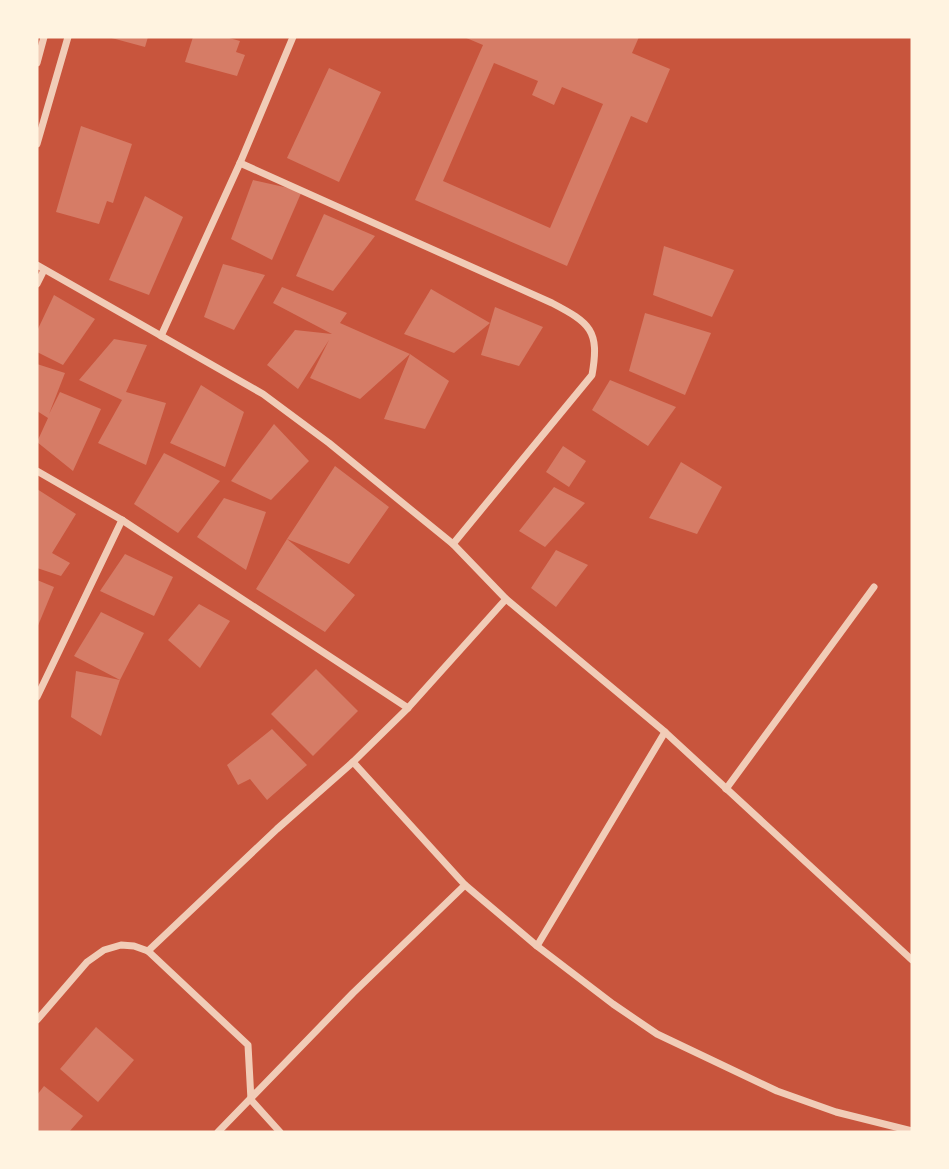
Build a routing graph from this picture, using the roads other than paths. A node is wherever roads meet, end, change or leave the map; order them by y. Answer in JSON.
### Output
{"nodes":[{"id":1,"x":44,"y":37,"type":"edge"},
{"id":2,"x":68,"y":37,"type":"edge"},
{"id":3,"x":293,"y":37,"type":"edge"},
{"id":4,"x":37,"y":63,"type":"edge"},
{"id":5,"x":37,"y":144,"type":"edge"},
{"id":6,"x":240,"y":163,"type":"junction"},
{"id":7,"x":40,"y":268,"type":"edge"},
{"id":8,"x":37,"y":284,"type":"edge"},
{"id":9,"x":161,"y":336,"type":"junction"},
{"id":10,"x":37,"y":471,"type":"edge"},
{"id":11,"x":122,"y":520,"type":"junction"},
{"id":12,"x":453,"y":544,"type":"junction"},
{"id":13,"x":874,"y":587,"type":"dead end"},
{"id":14,"x":506,"y":599,"type":"junction"},
{"id":15,"x":37,"y":696,"type":"edge"},
{"id":16,"x":408,"y":708,"type":"junction"},
{"id":17,"x":665,"y":732,"type":"junction"},
{"id":18,"x":352,"y":762,"type":"junction"},
{"id":19,"x":726,"y":789,"type":"junction"},
{"id":20,"x":465,"y":885,"type":"junction"},
{"id":21,"x":537,"y":946,"type":"junction"},
{"id":22,"x":148,"y":951,"type":"junction"},
{"id":23,"x":912,"y":960,"type":"edge"},
{"id":24,"x":37,"y":1020,"type":"edge"},
{"id":25,"x":251,"y":1100,"type":"junction"},
{"id":26,"x":912,"y":1131,"type":"edge"},
{"id":27,"x":219,"y":1132,"type":"edge"},
{"id":28,"x":280,"y":1132,"type":"edge"}],
"edges":[{"from":1,"to":4,"type":"street"},
{"from":2,"to":5,"type":"street"},
{"from":3,"to":6,"type":"street"},
{"from":6,"to":9,"type":"street"},
{"from":6,"to":12,"type":"street"},
{"from":7,"to":8,"type":"street"},
{"from":7,"to":9,"type":"street"},
{"from":9,"to":12,"type":"street"},
{"from":10,"to":11,"type":"street"},
{"from":11,"to":15,"type":"street"},
{"from":11,"to":16,"type":"street"},
{"from":12,"to":14,"type":"street"},
{"from":13,"to":19,"type":"street"},
{"from":14,"to":16,"type":"street"},
{"from":14,"to":17,"type":"street"},
{"from":16,"to":18,"type":"street"},
{"from":17,"to":19,"type":"street"},
{"from":17,"to":21,"type":"street"},
{"from":18,"to":20,"type":"street"},
{"from":18,"to":22,"type":"street"},
{"from":19,"to":23,"type":"street"},
{"from":20,"to":21,"type":"street"},
{"from":20,"to":25,"type":"street"},
{"from":21,"to":26,"type":"street"},
{"from":22,"to":24,"type":"street"},
{"from":22,"to":25,"type":"street"},
{"from":25,"to":27,"type":"street"},
{"from":25,"to":28,"type":"street"}]}
